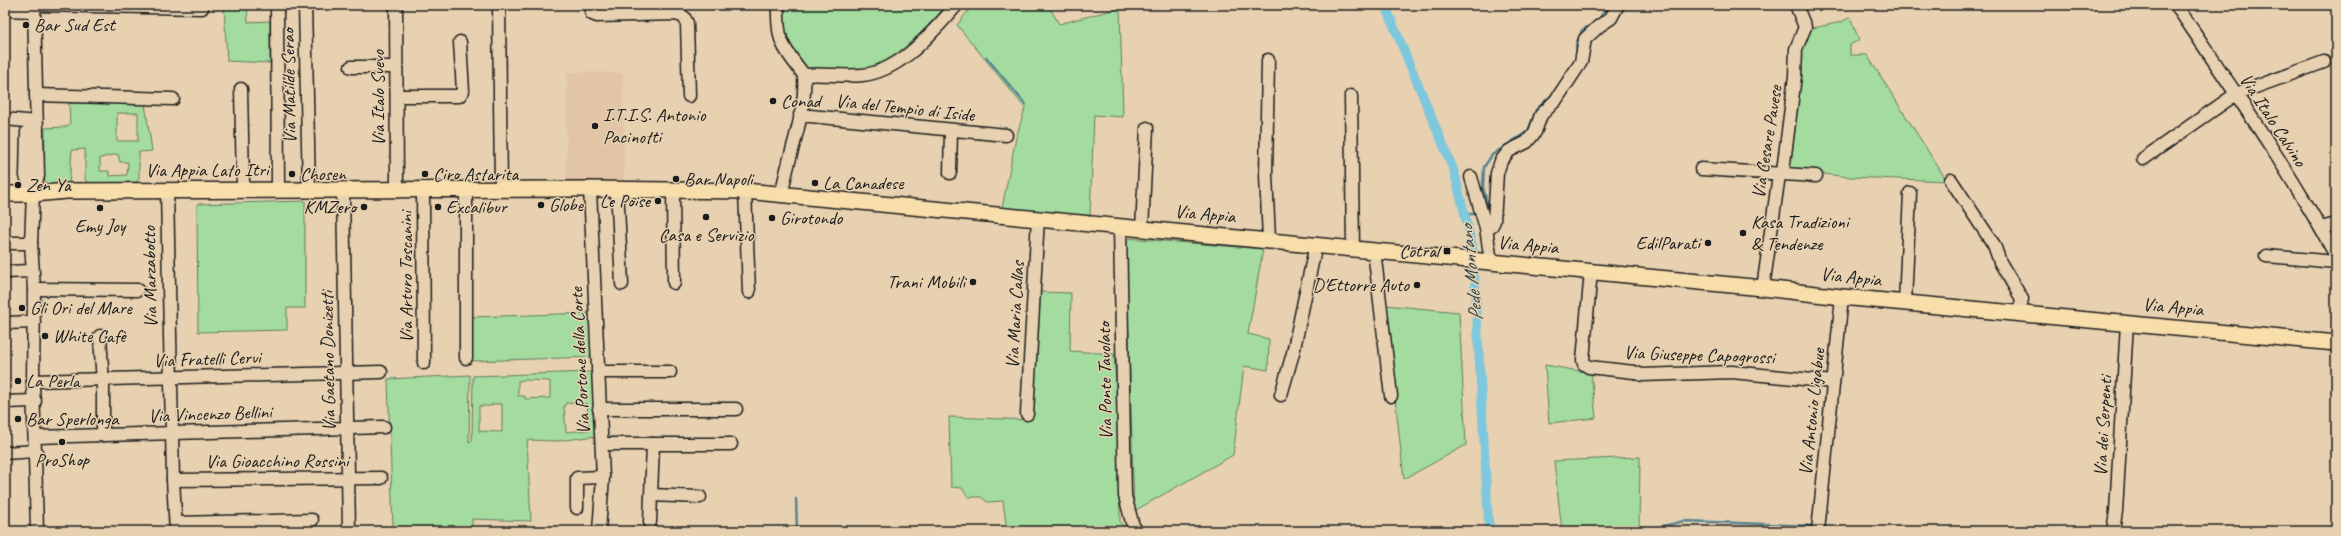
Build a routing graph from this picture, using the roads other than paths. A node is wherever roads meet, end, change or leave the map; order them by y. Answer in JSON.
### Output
{"nodes":[{"id":1,"x":277,"y":5,"type":"edge"},
{"id":2,"x":305,"y":5,"type":"edge"},
{"id":3,"x":396,"y":5,"type":"edge"},
{"id":4,"x":499,"y":5,"type":"edge"},
{"id":5,"x":591,"y":5,"type":"edge"},
{"id":6,"x":778,"y":5,"type":"edge"},
{"id":7,"x":957,"y":5,"type":"edge"},
{"id":8,"x":1618,"y":5,"type":"edge"},
{"id":9,"x":1796,"y":5,"type":"edge"},
{"id":10,"x":2176,"y":5,"type":"edge"},
{"id":11,"x":34,"y":7,"type":"edge"},
{"id":12,"x":202,"y":8,"type":"dead end"},
{"id":13,"x":5,"y":10,"type":"edge"},
{"id":14,"x":460,"y":42,"type":"dead end"},
{"id":15,"x":1268,"y":60,"type":"dead end"},
{"id":16,"x":2324,"y":62,"type":"dead end"},
{"id":17,"x":350,"y":67,"type":"dead end"},
{"id":18,"x":396,"y":67,"type":"junction"},
{"id":19,"x":804,"y":75,"type":"junction"},
{"id":20,"x":241,"y":89,"type":"dead end"},
{"id":21,"x":2236,"y":94,"type":"junction"},
{"id":22,"x":36,"y":95,"type":"junction"},
{"id":23,"x":397,"y":96,"type":"junction"},
{"id":24,"x":689,"y":96,"type":"dead end"},
{"id":25,"x":1351,"y":96,"type":"dead end"},
{"id":26,"x":173,"y":99,"type":"dead end"},
{"id":27,"x":800,"y":115,"type":"junction"},
{"id":28,"x":5,"y":119,"type":"edge"},
{"id":29,"x":36,"y":122,"type":"junction"},
{"id":30,"x":1147,"y":128,"type":"dead end"},
{"id":31,"x":951,"y":130,"type":"junction"},
{"id":32,"x":1006,"y":135,"type":"dead end"},
{"id":33,"x":2143,"y":159,"type":"dead end"},
{"id":34,"x":1701,"y":169,"type":"dead end"},
{"id":35,"x":950,"y":173,"type":"dead end"},
{"id":36,"x":1779,"y":175,"type":"junction"},
{"id":37,"x":1471,"y":176,"type":"dead end"},
{"id":38,"x":1816,"y":176,"type":"dead end"},
{"id":39,"x":1951,"y":180,"type":"dead end"},
{"id":40,"x":466,"y":189,"type":"junction"},
{"id":41,"x":501,"y":189,"type":"junction"},
{"id":42,"x":590,"y":189,"type":"junction"},
{"id":43,"x":617,"y":189,"type":"junction"},
{"id":44,"x":167,"y":190,"type":"junction"},
{"id":45,"x":242,"y":190,"type":"junction"},
{"id":46,"x":278,"y":190,"type":"junction"},
{"id":47,"x":309,"y":190,"type":"junction"},
{"id":48,"x":343,"y":190,"type":"junction"},
{"id":49,"x":423,"y":190,"type":"junction"},
{"id":50,"x":673,"y":190,"type":"junction"},
{"id":51,"x":717,"y":190,"type":"joint"},
{"id":52,"x":397,"y":191,"type":"junction"},
{"id":53,"x":745,"y":191,"type":"junction"},
{"id":54,"x":782,"y":193,"type":"junction"},
{"id":55,"x":1910,"y":193,"type":"dead end"},
{"id":56,"x":5,"y":194,"type":"edge"},
{"id":57,"x":33,"y":194,"type":"junction"},
{"id":58,"x":1038,"y":218,"type":"junction"},
{"id":59,"x":2336,"y":224,"type":"edge"},
{"id":60,"x":1120,"y":228,"type":"junction"},
{"id":61,"x":1486,"y":228,"type":"junction"},
{"id":62,"x":2321,"y":228,"type":"junction"},
{"id":63,"x":1142,"y":229,"type":"junction"},
{"id":64,"x":1269,"y":239,"type":"junction"},
{"id":65,"x":5,"y":243,"type":"edge"},
{"id":66,"x":31,"y":243,"type":"junction"},
{"id":67,"x":1316,"y":244,"type":"junction"},
{"id":68,"x":1353,"y":248,"type":"junction"},
{"id":69,"x":1374,"y":250,"type":"junction"},
{"id":70,"x":2266,"y":256,"type":"dead end"},
{"id":71,"x":2336,"y":256,"type":"edge"},
{"id":72,"x":1490,"y":262,"type":"junction"},
{"id":73,"x":2336,"y":262,"type":"edge"},
{"id":74,"x":1591,"y":271,"type":"junction"},
{"id":75,"x":5,"y":272,"type":"edge"},
{"id":76,"x":32,"y":272,"type":"junction"},
{"id":77,"x":674,"y":283,"type":"dead end"},
{"id":78,"x":622,"y":284,"type":"dead end"},
{"id":79,"x":1763,"y":288,"type":"junction"},
{"id":80,"x":34,"y":289,"type":"junction"},
{"id":81,"x":138,"y":290,"type":"dead end"},
{"id":82,"x":749,"y":292,"type":"dead end"},
{"id":83,"x":1842,"y":297,"type":"junction"},
{"id":84,"x":1905,"y":303,"type":"junction"},
{"id":85,"x":2019,"y":313,"type":"junction"},
{"id":86,"x":34,"y":322,"type":"junction"},
{"id":87,"x":5,"y":323,"type":"edge"},
{"id":88,"x":2127,"y":323,"type":"junction"},
{"id":89,"x":100,"y":336,"type":"dead end"},
{"id":90,"x":2336,"y":343,"type":"edge"},
{"id":91,"x":466,"y":358,"type":"dead end"},
{"id":92,"x":424,"y":364,"type":"dead end"},
{"id":93,"x":381,"y":372,"type":"dead end"},
{"id":94,"x":598,"y":372,"type":"junction"},
{"id":95,"x":670,"y":372,"type":"dead end"},
{"id":96,"x":346,"y":373,"type":"junction"},
{"id":97,"x":170,"y":378,"type":"junction"},
{"id":98,"x":103,"y":380,"type":"junction"},
{"id":99,"x":33,"y":382,"type":"junction"},
{"id":100,"x":1833,"y":382,"type":"junction"},
{"id":101,"x":1282,"y":395,"type":"dead end"},
{"id":102,"x":1391,"y":396,"type":"dead end"},
{"id":103,"x":35,"y":401,"type":"junction"},
{"id":104,"x":5,"y":402,"type":"edge"},
{"id":105,"x":600,"y":409,"type":"junction"},
{"id":106,"x":736,"y":410,"type":"dead end"},
{"id":107,"x":1027,"y":414,"type":"dead end"},
{"id":108,"x":348,"y":427,"type":"junction"},
{"id":109,"x":384,"y":427,"type":"dead end"},
{"id":110,"x":172,"y":434,"type":"junction"},
{"id":111,"x":103,"y":435,"type":"junction"},
{"id":112,"x":36,"y":437,"type":"junction"},
{"id":113,"x":602,"y":444,"type":"junction"},
{"id":114,"x":653,"y":444,"type":"junction"},
{"id":115,"x":731,"y":444,"type":"dead end"},
{"id":116,"x":36,"y":451,"type":"junction"},
{"id":117,"x":5,"y":453,"type":"edge"},
{"id":118,"x":603,"y":477,"type":"junction"},
{"id":119,"x":381,"y":478,"type":"dead end"},
{"id":120,"x":350,"y":479,"type":"junction"},
{"id":121,"x":173,"y":480,"type":"junction"},
{"id":122,"x":651,"y":495,"type":"junction"},
{"id":123,"x":700,"y":497,"type":"dead end"},
{"id":124,"x":577,"y":508,"type":"dead end"},
{"id":125,"x":312,"y":520,"type":"dead end"},
{"id":126,"x":650,"y":522,"type":"dead end"},
{"id":127,"x":176,"y":527,"type":"edge"},
{"id":128,"x":37,"y":531,"type":"edge"},
{"id":129,"x":349,"y":531,"type":"edge"},
{"id":130,"x":599,"y":531,"type":"edge"},
{"id":131,"x":1137,"y":531,"type":"edge"},
{"id":132,"x":1818,"y":531,"type":"edge"},
{"id":133,"x":2113,"y":531,"type":"edge"}],
"edges":[{"from":1,"to":46,"type":"street"},
{"from":2,"to":47,"type":"street","name":"Via Matilde Serao"},
{"from":3,"to":18,"type":"street","name":"Via Italo Svevo"},
{"from":4,"to":41,"type":"street"},
{"from":5,"to":24,"type":"street"},
{"from":6,"to":19,"type":"street"},
{"from":7,"to":19,"type":"street"},
{"from":8,"to":61,"type":"street"},
{"from":9,"to":36,"type":"street","name":"Via Cesare Pavese"},
{"from":10,"to":21,"type":"street","name":"Via Italo Calvino"},
{"from":11,"to":12,"type":"street"},
{"from":11,"to":13,"type":"street"},
{"from":11,"to":22,"type":"street"},
{"from":14,"to":23,"type":"street"},
{"from":15,"to":64,"type":"street"},
{"from":16,"to":21,"type":"street"},
{"from":17,"to":18,"type":"street"},
{"from":18,"to":23,"type":"street","name":"Via Italo Svevo"},
{"from":19,"to":27,"type":"street"},
{"from":20,"to":45,"type":"street"},
{"from":21,"to":33,"type":"street"},
{"from":21,"to":62,"type":"street","name":"Via Italo Calvino"},
{"from":22,"to":26,"type":"street"},
{"from":22,"to":29,"type":"street"},
{"from":23,"to":52,"type":"street","name":"Via Italo Svevo"},
{"from":25,"to":68,"type":"street"},
{"from":27,"to":31,"type":"street","name":"Via del Tempio di Iside"},
{"from":27,"to":54,"type":"street"},
{"from":28,"to":29,"type":"street"},
{"from":29,"to":57,"type":"street"},
{"from":30,"to":63,"type":"street"},
{"from":31,"to":32,"type":"street","name":"Via del Tempio di Iside"},
{"from":31,"to":35,"type":"street"},
{"from":34,"to":36,"type":"street"},
{"from":36,"to":38,"type":"street"},
{"from":36,"to":79,"type":"street","name":"Via Cesare Pavese"},
{"from":37,"to":61,"type":"street"},
{"from":39,"to":85,"type":"street"},
{"from":40,"to":41,"type":"main road","name":"Via Appia Lato Itri"},
{"from":40,"to":49,"type":"main road","name":"Via Appia Lato Itri"},
{"from":40,"to":91,"type":"street"},
{"from":41,"to":42,"type":"main road","name":"Via Appia Lato Itri"},
{"from":42,"to":43,"type":"main road","name":"Via Appia Lato Itri"},
{"from":42,"to":94,"type":"street","name":"Via Portone della Corte"},
{"from":43,"to":50,"type":"main road","name":"Via Appia Lato Itri"},
{"from":43,"to":78,"type":"street"},
{"from":44,"to":45,"type":"main road","name":"Via Appia Lato Itri"},
{"from":44,"to":57,"type":"main road","name":"Via Appia Lato Itri"},
{"from":44,"to":97,"type":"street","name":"Via Marzabotto"},
{"from":45,"to":46,"type":"main road","name":"Via Appia Lato Itri"},
{"from":46,"to":47,"type":"main road","name":"Via Appia Lato Itri"},
{"from":47,"to":48,"type":"main road","name":"Via Appia Lato Itri"},
{"from":48,"to":52,"type":"main road","name":"Via Appia Lato Itri"},
{"from":48,"to":96,"type":"street","name":"Via Gaetano Donizetti"},
{"from":49,"to":52,"type":"main road","name":"Via Appia Lato Itri"},
{"from":49,"to":92,"type":"street","name":"Via Arturo Toscanini"},
{"from":50,"to":51,"type":"main road","name":"Via Appia Lato Itri"},
{"from":50,"to":77,"type":"street"},
{"from":51,"to":53,"type":"main road","name":"Via Appia"},
{"from":53,"to":54,"type":"main road","name":"Via Appia"},
{"from":53,"to":82,"type":"street"},
{"from":54,"to":58,"type":"main road","name":"Via Appia"},
{"from":55,"to":84,"type":"street"},
{"from":56,"to":57,"type":"main road","name":"Via Appia Lato Itri"},
{"from":57,"to":66,"type":"street"},
{"from":58,"to":60,"type":"main road","name":"Via Appia"},
{"from":58,"to":107,"type":"street","name":"Via Maria Callas"},
{"from":59,"to":62,"type":"street"},
{"from":60,"to":63,"type":"main road","name":"Via Appia"},
{"from":60,"to":131,"type":"street","name":"Via Ponte Tavolato"},
{"from":61,"to":72,"type":"street"},
{"from":62,"to":71,"type":"street","name":"Via Italo Calvino"},
{"from":63,"to":64,"type":"main road","name":"Via Appia"},
{"from":64,"to":67,"type":"main road","name":"Via Appia"},
{"from":65,"to":66,"type":"street"},
{"from":66,"to":76,"type":"street"},
{"from":67,"to":68,"type":"main road","name":"Via Appia"},
{"from":67,"to":101,"type":"street"},
{"from":68,"to":69,"type":"main road","name":"Via Appia"},
{"from":69,"to":72,"type":"main road","name":"Via Appia"},
{"from":69,"to":102,"type":"street"},
{"from":70,"to":73,"type":"street"},
{"from":72,"to":74,"type":"main road","name":"Via Appia"},
{"from":74,"to":79,"type":"main road","name":"Via Appia"},
{"from":74,"to":100,"type":"street","name":"Via Giuseppe Capogrossi"},
{"from":75,"to":76,"type":"street"},
{"from":76,"to":80,"type":"street"},
{"from":79,"to":83,"type":"main road","name":"Via Appia"},
{"from":80,"to":81,"type":"street"},
{"from":80,"to":86,"type":"street"},
{"from":83,"to":84,"type":"main road","name":"Via Appia"},
{"from":83,"to":100,"type":"street","name":"Via Antonio Ligabue"},
{"from":84,"to":85,"type":"main road","name":"Via Appia"},
{"from":85,"to":88,"type":"main road","name":"Via Appia"},
{"from":86,"to":87,"type":"street"},
{"from":86,"to":99,"type":"street"},
{"from":88,"to":90,"type":"main road","name":"Via Appia"},
{"from":88,"to":133,"type":"street","name":"Via dei Serpenti"},
{"from":89,"to":98,"type":"street"},
{"from":93,"to":96,"type":"street","name":"Via Fratelli Cervi"},
{"from":94,"to":95,"type":"street"},
{"from":94,"to":105,"type":"street","name":"Via Portone della Corte"},
{"from":96,"to":97,"type":"street","name":"Via Fratelli Cervi"},
{"from":96,"to":108,"type":"street","name":"Via Gaetano Donizetti"},
{"from":97,"to":98,"type":"street","name":"Via Fratelli Cervi"},
{"from":97,"to":110,"type":"street","name":"Via Marzabotto"},
{"from":98,"to":99,"type":"street","name":"Via Fratelli Cervi"},
{"from":98,"to":111,"type":"street"},
{"from":99,"to":103,"type":"street"},
{"from":100,"to":132,"type":"street","name":"Via Antonio Ligabue"},
{"from":103,"to":104,"type":"street"},
{"from":103,"to":112,"type":"street"},
{"from":105,"to":106,"type":"street"},
{"from":105,"to":113,"type":"street","name":"Via Portone della Corte"},
{"from":108,"to":109,"type":"street","name":"Via Vincenzo Bellini"},
{"from":108,"to":110,"type":"street","name":"Via Vincenzo Bellini"},
{"from":108,"to":120,"type":"street","name":"Via Gaetano Donizetti"},
{"from":110,"to":111,"type":"street","name":"Via Vincenzo Bellini"},
{"from":110,"to":121,"type":"street","name":"Via Marzabotto"},
{"from":111,"to":112,"type":"street","name":"Via Vincenzo Bellini"},
{"from":112,"to":116,"type":"street"},
{"from":113,"to":114,"type":"street"},
{"from":113,"to":118,"type":"street","name":"Via Portone della Corte"},
{"from":114,"to":115,"type":"street"},
{"from":114,"to":122,"type":"street"},
{"from":116,"to":117,"type":"street"},
{"from":116,"to":128,"type":"street"},
{"from":118,"to":124,"type":"street"},
{"from":118,"to":130,"type":"street","name":"Via Portone della Corte"},
{"from":119,"to":120,"type":"street","name":"Via Gioacchino Rossini"},
{"from":120,"to":121,"type":"street","name":"Via Gioacchino Rossini"},
{"from":120,"to":129,"type":"street","name":"Via Gaetano Donizetti"},
{"from":121,"to":127,"type":"street","name":"Via Marzabotto"},
{"from":122,"to":123,"type":"street"},
{"from":122,"to":126,"type":"street"},
{"from":125,"to":127,"type":"street"}]}
